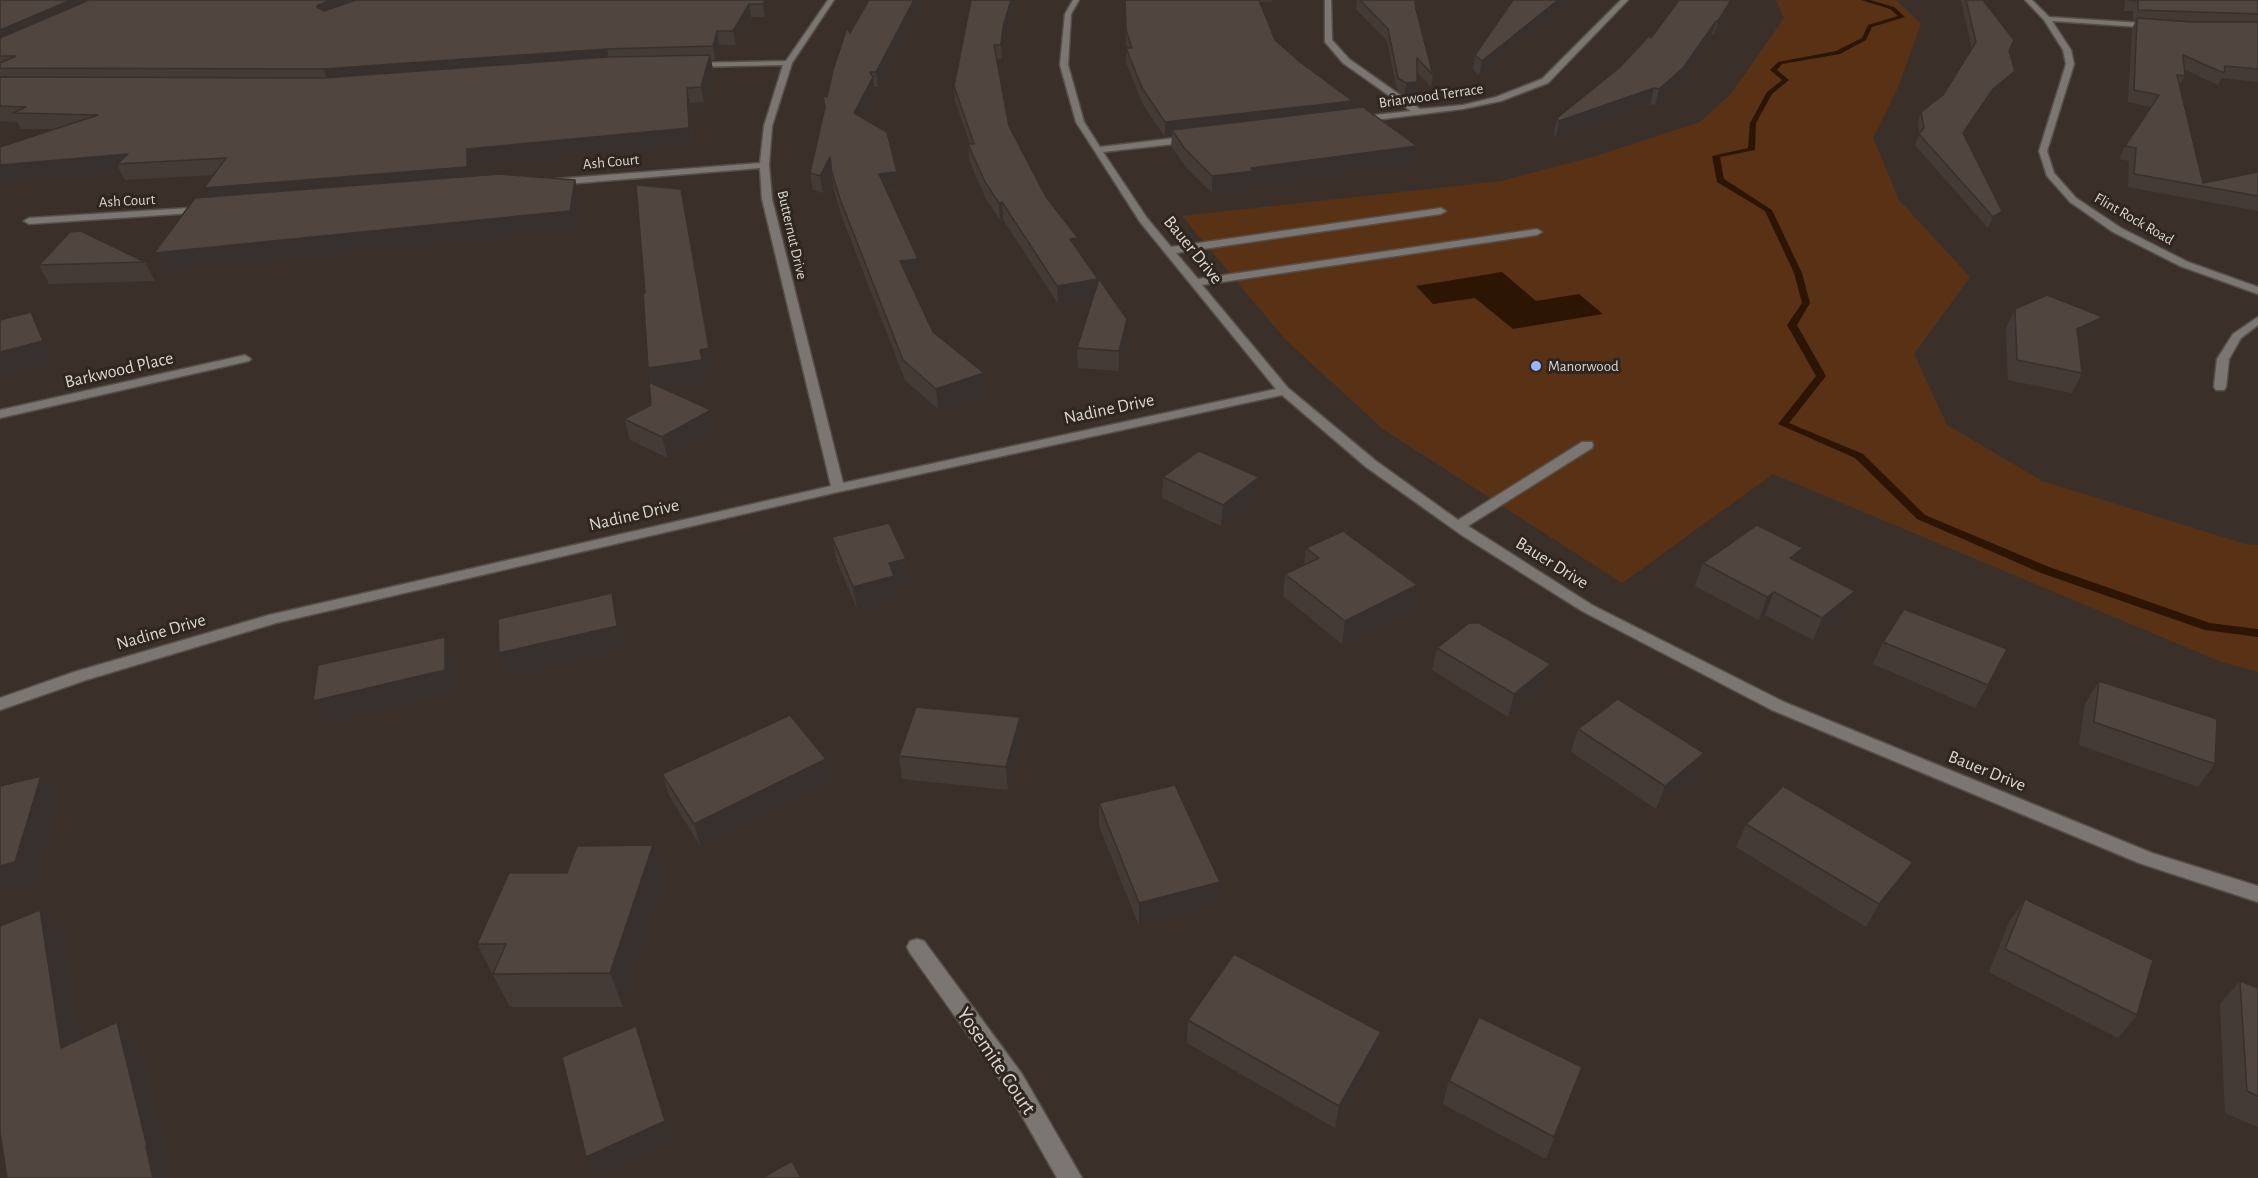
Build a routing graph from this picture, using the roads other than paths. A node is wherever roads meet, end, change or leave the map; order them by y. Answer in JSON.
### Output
{"nodes":[{"id":1,"x":831,"y":0,"type":"edge"},
{"id":2,"x":1076,"y":0,"type":"edge"},
{"id":3,"x":1328,"y":0,"type":"edge"},
{"id":4,"x":1625,"y":0,"type":"edge"},
{"id":5,"x":2028,"y":0,"type":"edge"},
{"id":6,"x":2047,"y":19,"type":"junction"},
{"id":7,"x":2164,"y":27,"type":"edge"},
{"id":8,"x":788,"y":63,"type":"junction"},
{"id":9,"x":681,"y":66,"type":"edge"},
{"id":10,"x":1418,"y":112,"type":"junction"},
{"id":11,"x":1349,"y":120,"type":"edge"},
{"id":12,"x":1200,"y":138,"type":"edge"},
{"id":13,"x":1097,"y":150,"type":"junction"},
{"id":14,"x":764,"y":165,"type":"junction"},
{"id":15,"x":549,"y":182,"type":"edge"},
{"id":16,"x":215,"y":210,"type":"edge"},
{"id":17,"x":1442,"y":212,"type":"dead end"},
{"id":18,"x":29,"y":221,"type":"dead end"},
{"id":19,"x":1537,"y":232,"type":"dead end"},
{"id":20,"x":1168,"y":251,"type":"junction"},
{"id":21,"x":1194,"y":283,"type":"junction"},
{"id":22,"x":2258,"y":291,"type":"edge"},
{"id":23,"x":2258,"y":320,"type":"edge"},
{"id":24,"x":245,"y":359,"type":"dead end"},
{"id":25,"x":2220,"y":387,"type":"dead end"},
{"id":26,"x":1284,"y":391,"type":"junction"},
{"id":27,"x":0,"y":414,"type":"edge"},
{"id":28,"x":1587,"y":445,"type":"dead end"},
{"id":29,"x":838,"y":488,"type":"junction"},
{"id":30,"x":1458,"y":526,"type":"junction"},
{"id":31,"x":0,"y":704,"type":"edge"},
{"id":32,"x":2258,"y":894,"type":"edge"},
{"id":33,"x":917,"y":947,"type":"dead end"},
{"id":34,"x":1070,"y":1178,"type":"edge"}],
"edges":[{"from":1,"to":8,"type":"street","name":"Butternut Drive"},
{"from":2,"to":13,"type":"street","name":"Bauer Drive"},
{"from":3,"to":10,"type":"street"},
{"from":4,"to":10,"type":"street","name":"Briarwood Terrace"},
{"from":5,"to":6,"type":"street","name":"Flint Rock Road"},
{"from":6,"to":7,"type":"street"},
{"from":6,"to":22,"type":"street","name":"Flint Rock Road"},
{"from":8,"to":9,"type":"street"},
{"from":8,"to":14,"type":"street","name":"Butternut Drive"},
{"from":10,"to":11,"type":"street","name":"Briarwood Terrace"},
{"from":12,"to":13,"type":"street"},
{"from":13,"to":20,"type":"street","name":"Bauer Drive"},
{"from":14,"to":15,"type":"street","name":"Ash Court"},
{"from":14,"to":29,"type":"street","name":"Butternut Drive"},
{"from":16,"to":18,"type":"street","name":"Ash Court"},
{"from":17,"to":20,"type":"street"},
{"from":19,"to":21,"type":"street"},
{"from":20,"to":21,"type":"street","name":"Bauer Drive"},
{"from":21,"to":26,"type":"street","name":"Bauer Drive"},
{"from":23,"to":25,"type":"street"},
{"from":24,"to":27,"type":"street","name":"Barkwood Place"},
{"from":26,"to":29,"type":"street","name":"Nadine Drive"},
{"from":26,"to":30,"type":"street","name":"Bauer Drive"},
{"from":28,"to":30,"type":"street"},
{"from":29,"to":31,"type":"street","name":"Nadine Drive"},
{"from":30,"to":32,"type":"street","name":"Bauer Drive"},
{"from":33,"to":34,"type":"street","name":"Yosemite Court"}]}
